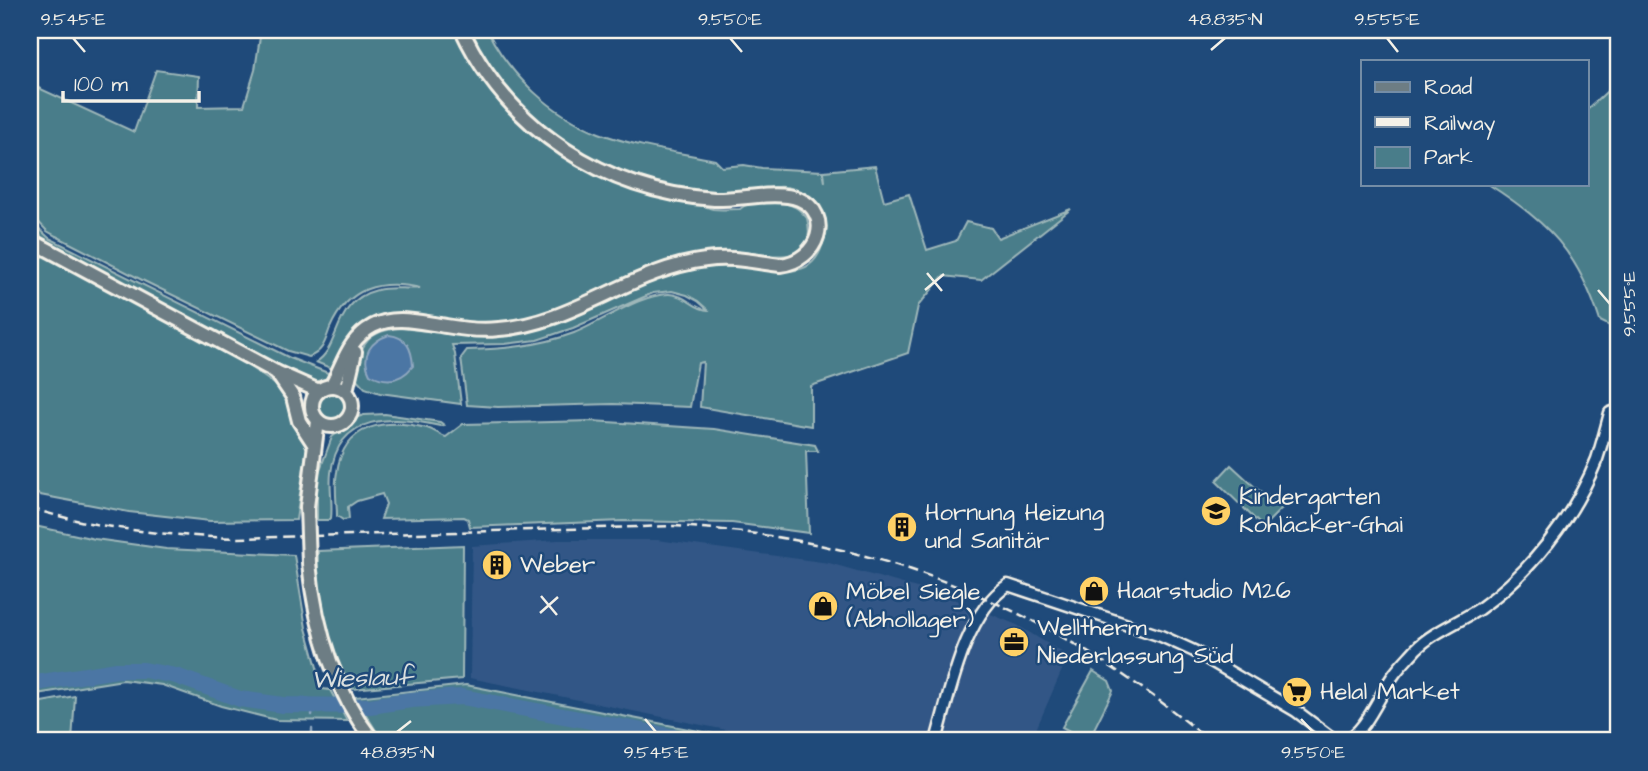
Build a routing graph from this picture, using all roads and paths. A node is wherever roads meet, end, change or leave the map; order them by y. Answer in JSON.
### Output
{"nodes":[{"id":1,"x":461,"y":30,"type":"edge"},
{"id":2,"x":30,"y":240,"type":"edge"},
{"id":3,"x":366,"y":330,"type":"junction"},
{"id":4,"x":276,"y":372,"type":"junction"},
{"id":5,"x":346,"y":391,"type":"junction"},
{"id":6,"x":321,"y":393,"type":"junction"},
{"id":7,"x":1614,"y":411,"type":"edge"},
{"id":8,"x":318,"y":421,"type":"junction"},
{"id":9,"x":333,"y":426,"type":"junction"},
{"id":10,"x":314,"y":444,"type":"junction"},
{"id":11,"x":314,"y":460,"type":"junction"},
{"id":12,"x":370,"y":738,"type":"edge"},
{"id":13,"x":936,"y":741,"type":"edge"},
{"id":14,"x":1336,"y":741,"type":"edge"},
{"id":15,"x":1344,"y":741,"type":"edge"}],
"edges":[{"from":1,"to":3,"type":"main road"},
{"from":2,"to":4,"type":"main road"},
{"from":3,"to":5,"type":"main road"},
{"from":3,"to":6,"type":"main road"},
{"from":4,"to":6,"type":"main road"},
{"from":4,"to":10,"type":"main road"},
{"from":5,"to":6,"type":"main road"},
{"from":5,"to":9,"type":"main road"},
{"from":6,"to":8,"type":"main road"},
{"from":7,"to":15,"type":"street"},
{"from":8,"to":9,"type":"main road"},
{"from":8,"to":10,"type":"main road"},
{"from":9,"to":11,"type":"main road"},
{"from":10,"to":11,"type":"main road"},
{"from":11,"to":12,"type":"main road","bridge":true},
{"from":13,"to":14,"type":"street"}]}
